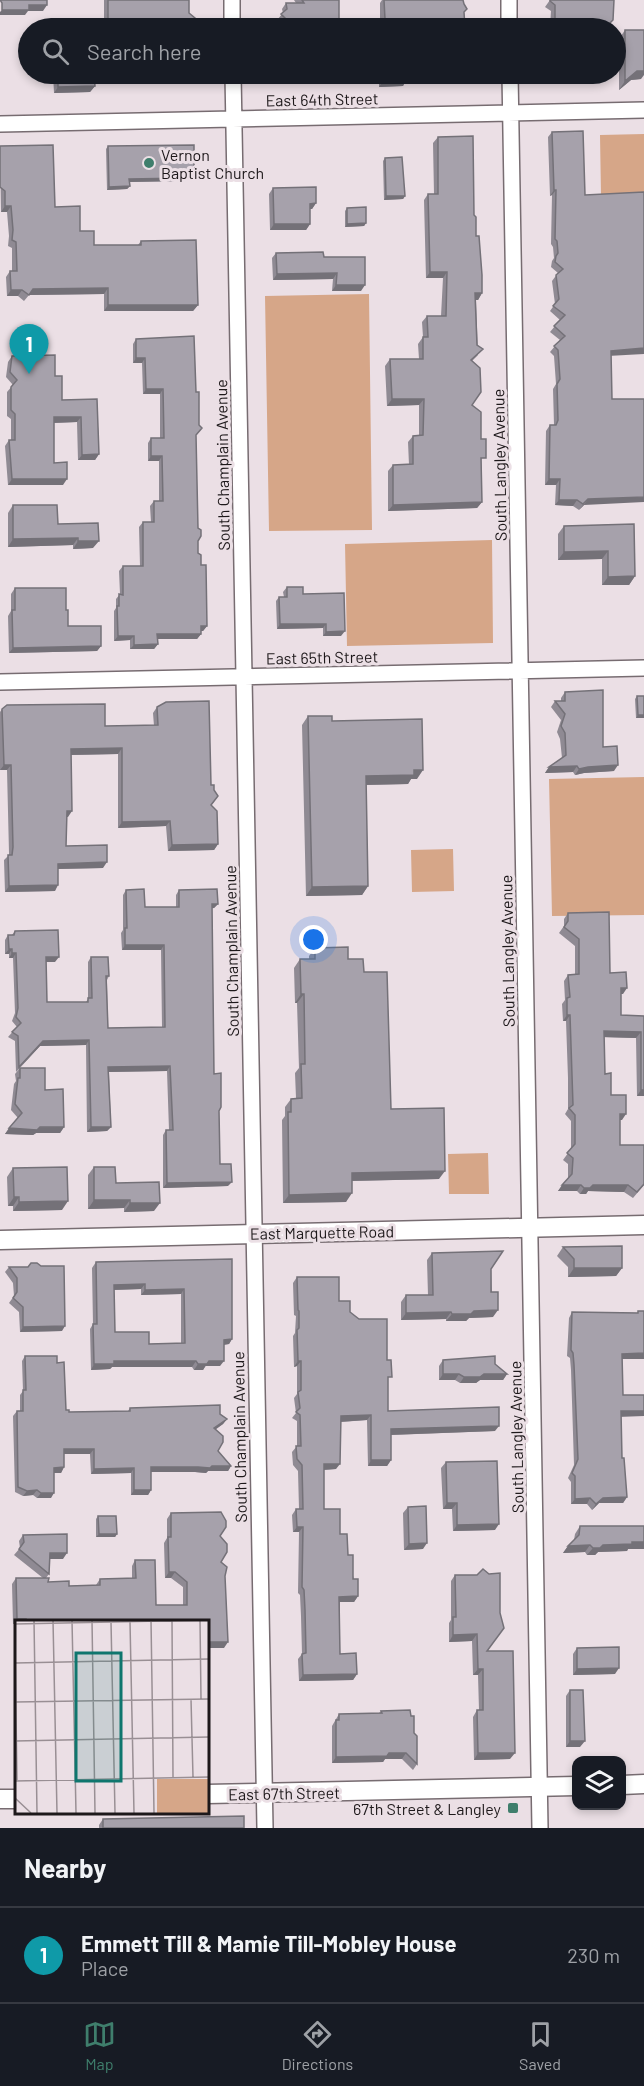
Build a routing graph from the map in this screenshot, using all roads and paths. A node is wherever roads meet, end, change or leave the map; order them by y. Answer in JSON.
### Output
{"nodes":[{"id":1,"x":232,"y":0,"type":"edge"},
{"id":2,"x":509,"y":0,"type":"edge"},
{"id":3,"x":232,"y":18,"type":"edge"},
{"id":4,"x":509,"y":18,"type":"edge"},
{"id":5,"x":233,"y":84,"type":"edge"},
{"id":6,"x":510,"y":84,"type":"edge"},
{"id":7,"x":644,"y":110,"type":"edge"},
{"id":8,"x":511,"y":113,"type":"junction"},
{"id":9,"x":234,"y":119,"type":"junction"},
{"id":10,"x":0,"y":124,"type":"edge"},
{"id":11,"x":644,"y":668,"type":"edge"},
{"id":12,"x":520,"y":671,"type":"junction"},
{"id":13,"x":244,"y":677,"type":"junction"},
{"id":14,"x":0,"y":682,"type":"edge"},
{"id":15,"x":644,"y":1225,"type":"edge"},
{"id":16,"x":530,"y":1227,"type":"junction"},
{"id":17,"x":254,"y":1234,"type":"junction"},
{"id":18,"x":0,"y":1240,"type":"edge"},
{"id":19,"x":644,"y":1784,"type":"edge"},
{"id":20,"x":626,"y":1785,"type":"edge"},
{"id":21,"x":540,"y":1786,"type":"junction"},
{"id":22,"x":572,"y":1786,"type":"edge"},
{"id":23,"x":264,"y":1793,"type":"junction"},
{"id":24,"x":208,"y":1794,"type":"edge"},
{"id":25,"x":265,"y":1828,"type":"edge"},
{"id":26,"x":540,"y":1828,"type":"edge"}],
"edges":[{"from":1,"to":3,"type":"street"},
{"from":2,"to":4,"type":"street"},
{"from":5,"to":9,"type":"street","name":"South Champlain Avenue"},
{"from":6,"to":8,"type":"street","name":"South Langley Avenue"},
{"from":7,"to":8,"type":"street","name":"East 64th Street"},
{"from":8,"to":9,"type":"street","name":"East 64th Street"},
{"from":8,"to":12,"type":"street","name":"South Langley Avenue"},
{"from":9,"to":10,"type":"street","name":"East 64th Street"},
{"from":9,"to":13,"type":"street","name":"South Champlain Avenue"},
{"from":11,"to":12,"type":"street","name":"East 65th Street"},
{"from":12,"to":13,"type":"street","name":"East 65th Street"},
{"from":12,"to":16,"type":"street","name":"South Langley Avenue"},
{"from":13,"to":14,"type":"street","name":"East 65th Street"},
{"from":13,"to":17,"type":"street","name":"South Champlain Avenue"},
{"from":15,"to":16,"type":"street","name":"East Marquette Road"},
{"from":16,"to":17,"type":"street","name":"East Marquette Road"},
{"from":16,"to":21,"type":"street","name":"South Langley Avenue"},
{"from":17,"to":18,"type":"street","name":"East Marquette Road"},
{"from":17,"to":23,"type":"street","name":"South Champlain Avenue"},
{"from":19,"to":20,"type":"street"},
{"from":21,"to":22,"type":"street","name":"East 67th Street"},
{"from":21,"to":23,"type":"street","name":"East 67th Street"},
{"from":21,"to":26,"type":"street","name":"South Langley Avenue"},
{"from":23,"to":24,"type":"street","name":"East 67th Street"},
{"from":23,"to":25,"type":"street","name":"South Champlain Avenue"}]}
